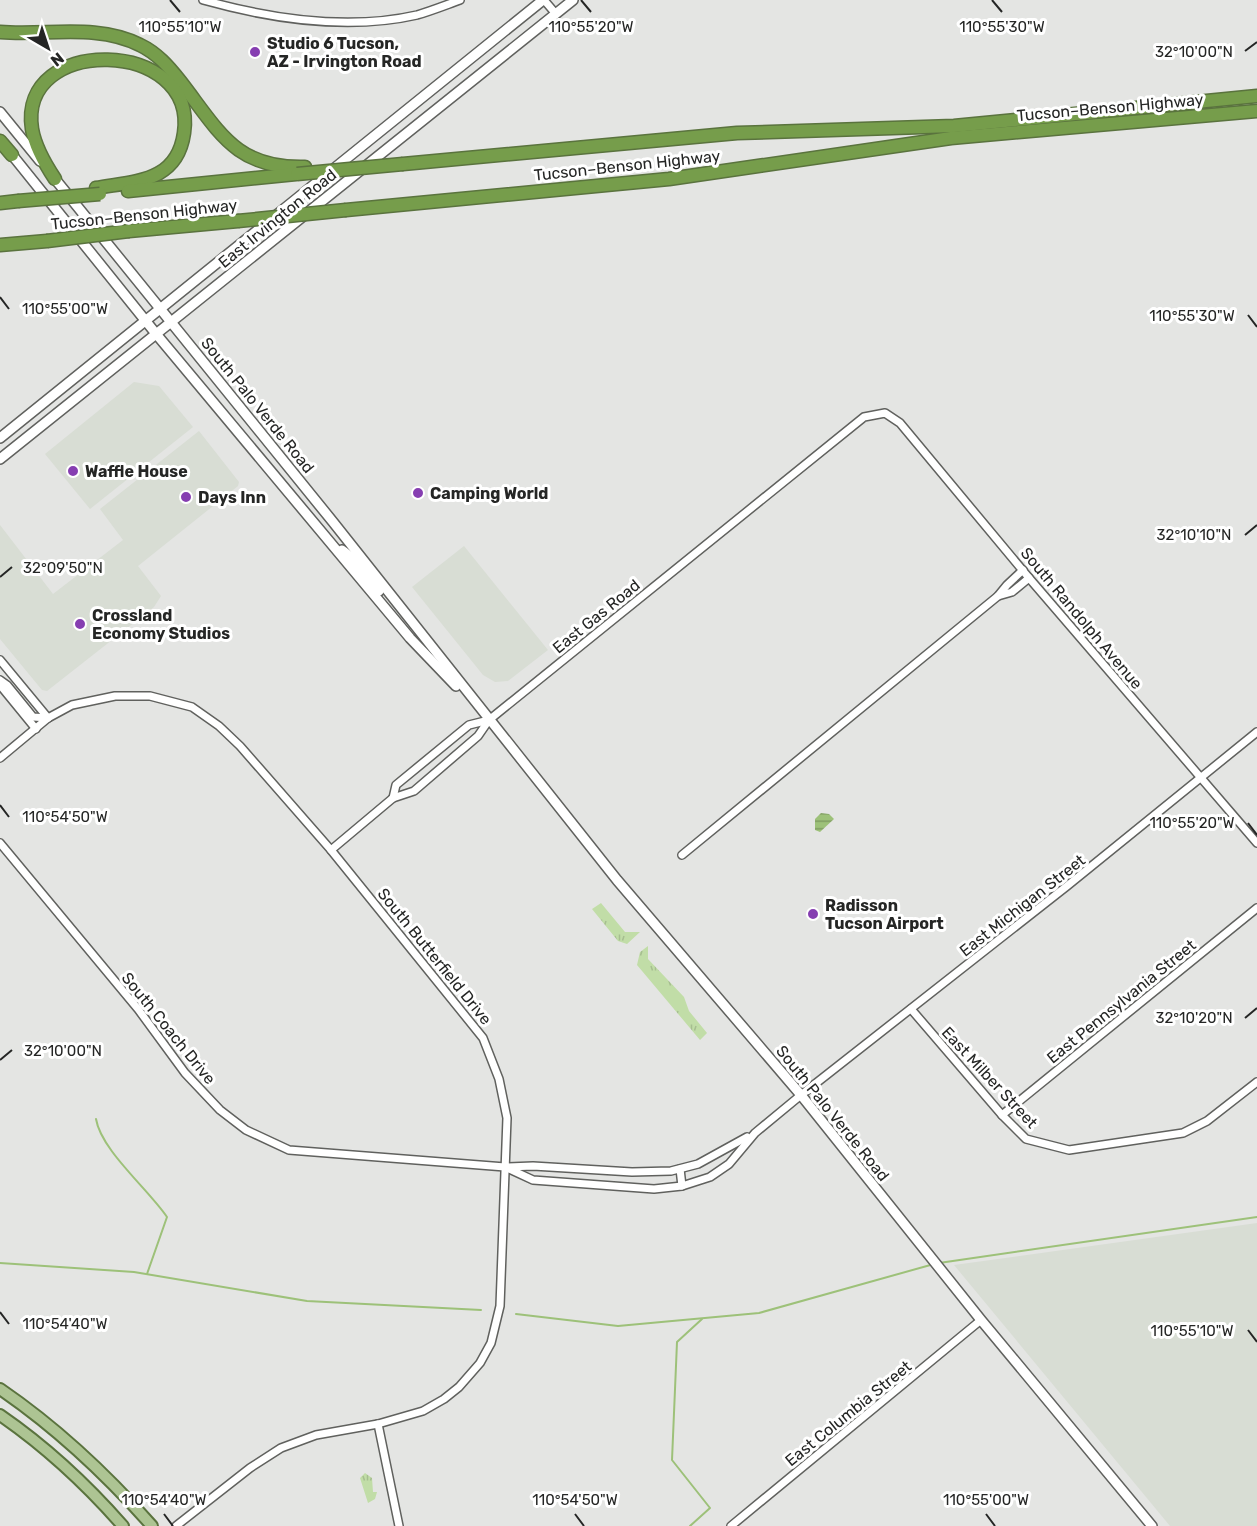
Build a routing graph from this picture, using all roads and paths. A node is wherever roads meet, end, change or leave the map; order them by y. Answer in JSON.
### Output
{"nodes":[{"id":1,"x":203,"y":0,"type":"edge"},
{"id":2,"x":460,"y":0,"type":"edge"},
{"id":3,"x":543,"y":0,"type":"edge"},
{"id":4,"x":573,"y":0,"type":"edge"},
{"id":5,"x":556,"y":14,"type":"junction"},
{"id":6,"x":0,"y":32,"type":"edge"},
{"id":7,"x":1257,"y":96,"type":"edge"},
{"id":8,"x":0,"y":112,"type":"edge"},
{"id":9,"x":1252,"y":112,"type":"edge"},
{"id":10,"x":0,"y":140,"type":"edge"},
{"id":11,"x":12,"y":155,"type":"joint"},
{"id":12,"x":301,"y":171,"type":"junction"},
{"id":13,"x":55,"y":179,"type":"junction"},
{"id":14,"x":98,"y":191,"type":"junction"},
{"id":15,"x":0,"y":203,"type":"edge"},
{"id":16,"x":0,"y":245,"type":"edge"},
{"id":17,"x":161,"y":309,"type":"junction"},
{"id":18,"x":146,"y":321,"type":"junction"},
{"id":19,"x":172,"y":322,"type":"junction"},
{"id":20,"x":157,"y":334,"type":"junction"},
{"id":21,"x":885,"y":413,"type":"joint"},
{"id":22,"x":0,"y":438,"type":"edge"},
{"id":23,"x":0,"y":459,"type":"edge"},
{"id":24,"x":328,"y":540,"type":"junction"},
{"id":25,"x":1023,"y":570,"type":"junction"},
{"id":26,"x":1029,"y":578,"type":"junction"},
{"id":27,"x":391,"y":596,"type":"junction"},
{"id":28,"x":998,"y":596,"type":"junction"},
{"id":29,"x":0,"y":660,"type":"edge"},
{"id":30,"x":0,"y":680,"type":"edge"},
{"id":31,"x":0,"y":685,"type":"edge"},
{"id":32,"x":48,"y":718,"type":"junction"},
{"id":33,"x":489,"y":720,"type":"junction"},
{"id":34,"x":36,"y":729,"type":"junction"},
{"id":35,"x":1257,"y":732,"type":"edge"},
{"id":36,"x":0,"y":758,"type":"edge"},
{"id":37,"x":1201,"y":778,"type":"junction"},
{"id":38,"x":393,"y":798,"type":"junction"},
{"id":39,"x":0,"y":843,"type":"edge"},
{"id":40,"x":1257,"y":843,"type":"edge"},
{"id":41,"x":331,"y":850,"type":"junction"},
{"id":42,"x":682,"y":855,"type":"dead end"},
{"id":43,"x":1257,"y":908,"type":"edge"},
{"id":44,"x":911,"y":1009,"type":"junction"},
{"id":45,"x":1257,"y":1082,"type":"edge"},
{"id":46,"x":801,"y":1095,"type":"junction"},
{"id":47,"x":1002,"y":1115,"type":"junction"},
{"id":48,"x":754,"y":1133,"type":"junction"},
{"id":49,"x":505,"y":1167,"type":"junction"},
{"id":50,"x":680,"y":1169,"type":"junction"},
{"id":51,"x":682,"y":1186,"type":"junction"},
{"id":52,"x":981,"y":1320,"type":"junction"},
{"id":53,"x":0,"y":1389,"type":"edge"},
{"id":54,"x":0,"y":1415,"type":"edge"},
{"id":55,"x":378,"y":1424,"type":"junction"},
{"id":56,"x":123,"y":1526,"type":"edge"},
{"id":57,"x":152,"y":1526,"type":"edge"},
{"id":58,"x":176,"y":1526,"type":"edge"},
{"id":59,"x":399,"y":1526,"type":"edge"},
{"id":60,"x":731,"y":1526,"type":"edge"},
{"id":61,"x":1152,"y":1526,"type":"edge"}],
"edges":[{"from":1,"to":2,"type":"street"},
{"from":3,"to":5,"type":"street"},
{"from":3,"to":17,"type":"main road","name":"East Irvington Road"},
{"from":4,"to":5,"type":"main road","name":"East Irvington Road"},
{"from":5,"to":19,"type":"main road","name":"East Irvington Road"},
{"from":6,"to":12,"type":"highway"},
{"from":7,"to":12,"type":"highway","name":"Tucson–Benson Highway","bridge":true},
{"from":8,"to":13,"type":"main road","name":"South Palo Verde Road"},
{"from":9,"to":16,"type":"highway","name":"Tucson–Benson Highway","bridge":true},
{"from":10,"to":11,"type":"highway"},
{"from":11,"to":18,"type":"main road","name":"South Palo Verde Road"},
{"from":12,"to":14,"type":"highway","name":"Tucson–Benson Highway"},
{"from":13,"to":14,"type":"highway"},
{"from":13,"to":17,"type":"main road","name":"South Palo Verde Road"},
{"from":14,"to":15,"type":"highway","name":"Tucson–Benson Highway","bridge":true},
{"from":17,"to":18,"type":"main road","name":"East Irvington Road"},
{"from":17,"to":19,"type":"main road","name":"South Palo Verde Road"},
{"from":18,"to":20,"type":"main road","name":"South Palo Verde Road"},
{"from":18,"to":22,"type":"main road","name":"East Irvington Road"},
{"from":19,"to":20,"type":"main road","name":"East Irvington Road"},
{"from":19,"to":27,"type":"main road","name":"South Palo Verde Road"},
{"from":20,"to":23,"type":"main road","name":"East Irvington Road"},
{"from":20,"to":24,"type":"main road","name":"South Palo Verde Road"},
{"from":21,"to":25,"type":"street","name":"South Randolph Avenue"},
{"from":21,"to":33,"type":"street","name":"East Gas Road"},
{"from":24,"to":27,"type":"main road"},
{"from":24,"to":33,"type":"main road","name":"South Palo Verde Road"},
{"from":25,"to":26,"type":"street","name":"South Randolph Avenue"},
{"from":25,"to":28,"type":"street"},
{"from":26,"to":28,"type":"street"},
{"from":26,"to":37,"type":"street","name":"South Randolph Avenue"},
{"from":27,"to":33,"type":"main road","name":"South Palo Verde Road"},
{"from":28,"to":42,"type":"street"},
{"from":29,"to":32,"type":"street"},
{"from":30,"to":32,"type":"street"},
{"from":31,"to":34,"type":"street"},
{"from":32,"to":34,"type":"street","name":"South Butterfield Drive"},
{"from":32,"to":41,"type":"street","name":"South Butterfield Drive"},
{"from":33,"to":38,"type":"street","name":"East Gas Road"},
{"from":33,"to":38,"type":"street"},
{"from":33,"to":46,"type":"main road","name":"South Palo Verde Road"},
{"from":34,"to":36,"type":"street","name":"South Butterfield Drive"},
{"from":35,"to":37,"type":"street","name":"East Michigan Street"},
{"from":37,"to":40,"type":"street","name":"South Randolph Avenue"},
{"from":37,"to":44,"type":"street","name":"East Michigan Street"},
{"from":38,"to":41,"type":"street","name":"East Gas Road"},
{"from":39,"to":49,"type":"street","name":"South Coach Drive"},
{"from":41,"to":49,"type":"street","name":"South Butterfield Drive"},
{"from":43,"to":47,"type":"street","name":"East Pennsylvania Street"},
{"from":44,"to":46,"type":"street","name":"East Michigan Street"},
{"from":44,"to":47,"type":"street","name":"East Milber Street"},
{"from":45,"to":47,"type":"street","name":"East Milber Street"},
{"from":46,"to":48,"type":"street","name":"South Coach Drive"},
{"from":46,"to":52,"type":"main road","name":"South Palo Verde Road"},
{"from":48,"to":50,"type":"street","name":"South Coach Drive"},
{"from":48,"to":51,"type":"street","name":"South Coach Drive"},
{"from":49,"to":50,"type":"street","name":"South Coach Drive"},
{"from":49,"to":51,"type":"street","name":"South Coach Drive"},
{"from":49,"to":55,"type":"street","name":"South Butterfield Drive"},
{"from":50,"to":51,"type":"street"},
{"from":52,"to":60,"type":"street","name":"East Columbia Street"},
{"from":52,"to":61,"type":"main road","name":"South Palo Verde Road"},
{"from":53,"to":57,"type":"main road"},
{"from":54,"to":56,"type":"main road"},
{"from":55,"to":58,"type":"street"},
{"from":55,"to":59,"type":"street"}]}
